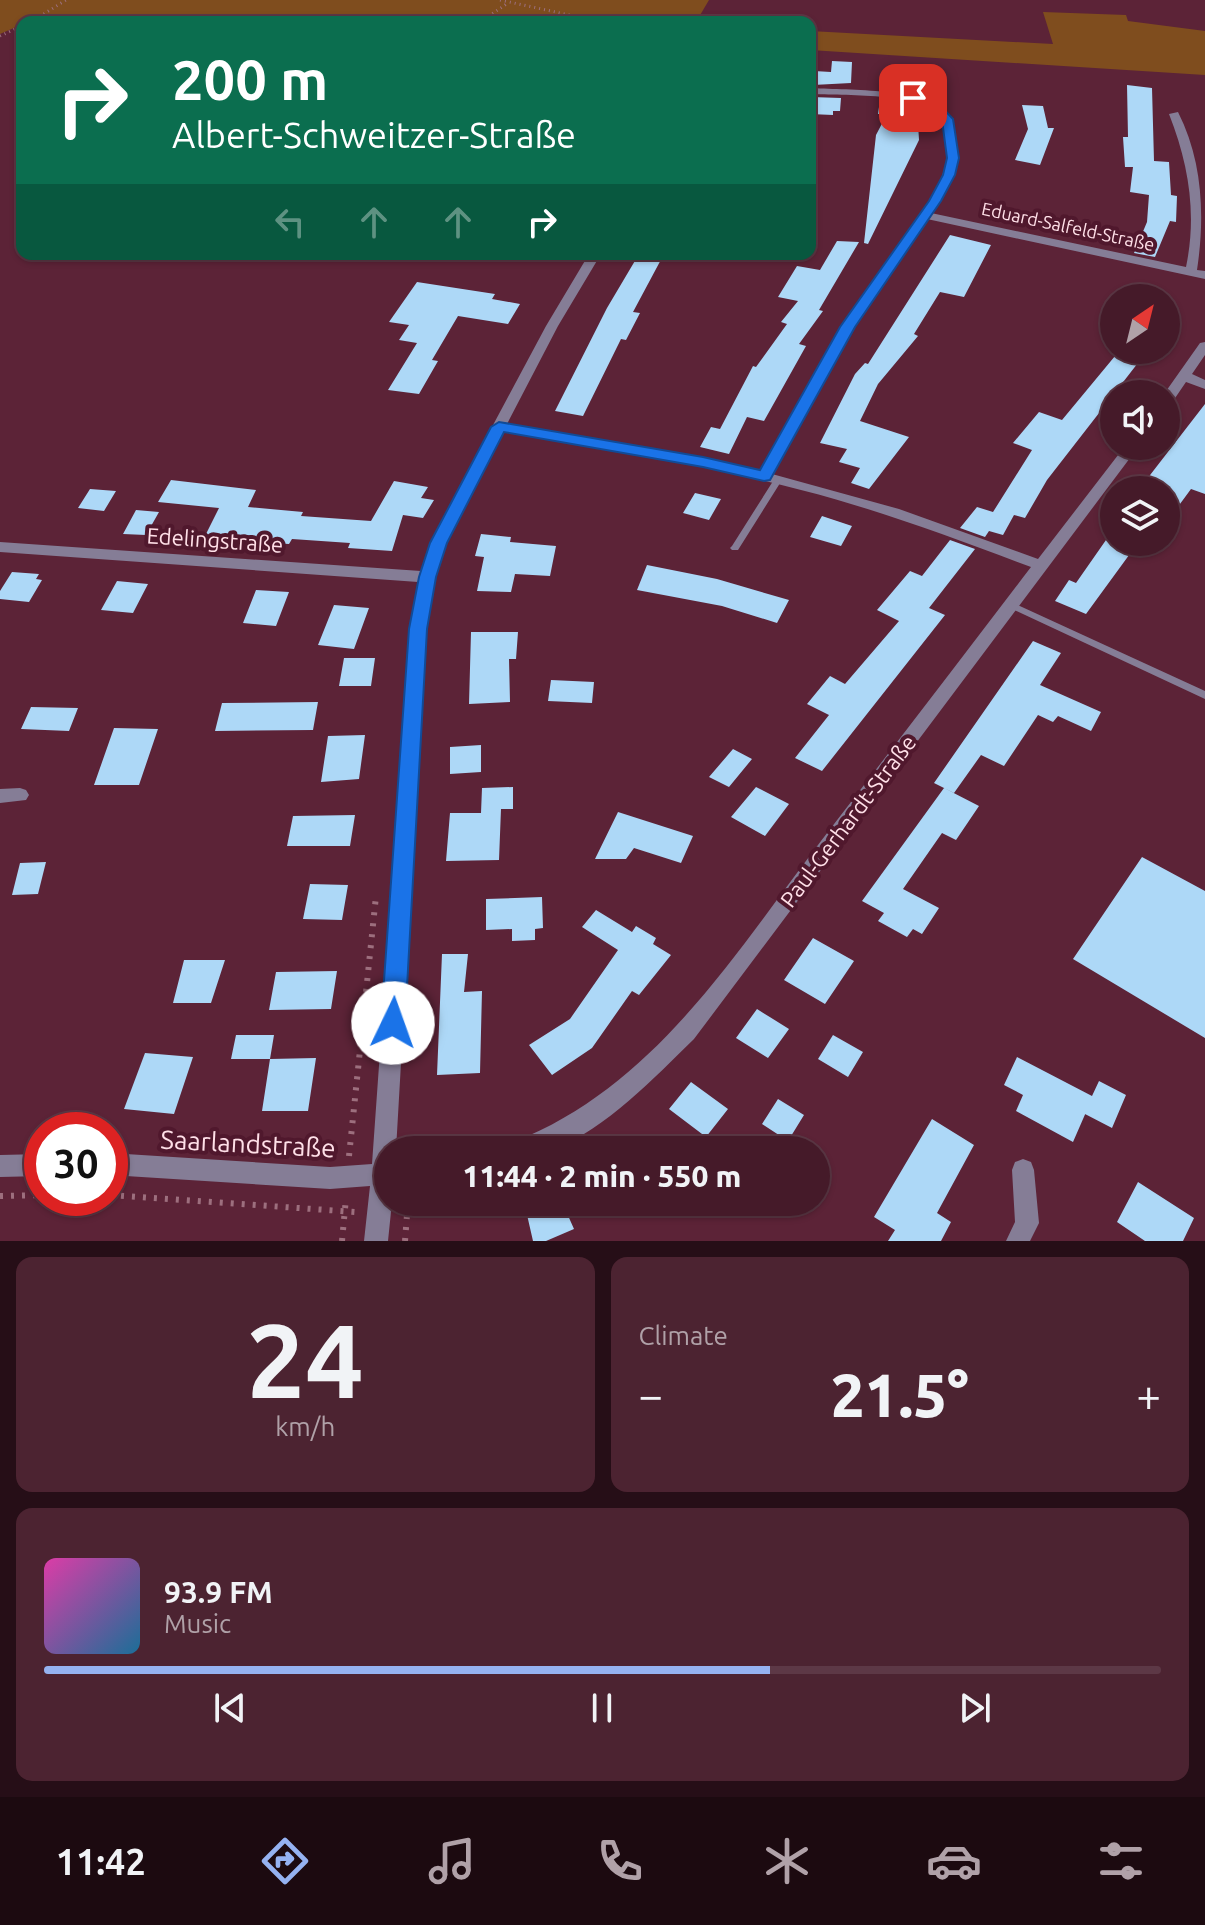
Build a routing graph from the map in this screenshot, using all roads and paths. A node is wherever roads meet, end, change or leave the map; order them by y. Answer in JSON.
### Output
{"nodes":[{"id":1,"x":66,"y":0,"type":"edge"},
{"id":2,"x":500,"y":0,"type":"edge"},
{"id":3,"x":509,"y":2,"type":"junction"},
{"id":4,"x":41,"y":16,"type":"edge"},
{"id":5,"x":489,"y":16,"type":"edge"},
{"id":6,"x":574,"y":16,"type":"edge"},
{"id":7,"x":816,"y":91,"type":"edge"},
{"id":8,"x":1174,"y":114,"type":"dead end"},
{"id":9,"x":924,"y":215,"type":"junction"},
{"id":10,"x":592,"y":260,"type":"edge"},
{"id":11,"x":1191,"y":272,"type":"junction"},
{"id":12,"x":1205,"y":275,"type":"edge"},
{"id":13,"x":1205,"y":346,"type":"edge"},
{"id":14,"x":1185,"y":376,"type":"junction"},
{"id":15,"x":1180,"y":383,"type":"edge"},
{"id":16,"x":1205,"y":385,"type":"edge"},
{"id":17,"x":499,"y":427,"type":"junction"},
{"id":18,"x":1121,"y":460,"type":"edge"},
{"id":19,"x":771,"y":478,"type":"junction"},
{"id":20,"x":0,"y":547,"type":"edge"},
{"id":21,"x":735,"y":548,"type":"dead end"},
{"id":22,"x":1040,"y":565,"type":"junction"},
{"id":23,"x":427,"y":577,"type":"junction"},
{"id":24,"x":1011,"y":605,"type":"junction"},
{"id":25,"x":1205,"y":695,"type":"edge"},
{"id":26,"x":20,"y":795,"type":"dead end"},
{"id":27,"x":0,"y":796,"type":"edge"},
{"id":28,"x":377,"y":881,"type":"dead end"},
{"id":29,"x":388,"y":1136,"type":"edge"},
{"id":30,"x":554,"y":1136,"type":"edge"},
{"id":31,"x":24,"y":1165,"type":"edge"},
{"id":32,"x":128,"y":1165,"type":"edge"},
{"id":33,"x":0,"y":1166,"type":"edge"},
{"id":34,"x":1023,"y":1170,"type":"dead end"},
{"id":35,"x":374,"y":1175,"type":"edge"},
{"id":36,"x":348,"y":1177,"type":"junction"},
{"id":37,"x":24,"y":1195,"type":"edge"},
{"id":38,"x":0,"y":1196,"type":"edge"},
{"id":39,"x":128,"y":1196,"type":"edge"},
{"id":40,"x":345,"y":1213,"type":"junction"},
{"id":41,"x":380,"y":1216,"type":"edge"},
{"id":42,"x":406,"y":1216,"type":"edge"},
{"id":43,"x":342,"y":1241,"type":"edge"},
{"id":44,"x":376,"y":1241,"type":"edge"},
{"id":45,"x":405,"y":1241,"type":"edge"},
{"id":46,"x":1018,"y":1241,"type":"edge"}],
"edges":[{"from":1,"to":4,"type":"path"},
{"from":2,"to":3,"type":"path"},
{"from":3,"to":5,"type":"path"},
{"from":3,"to":6,"type":"path"},
{"from":7,"to":9,"type":"street"},
{"from":8,"to":11,"type":"street"},
{"from":9,"to":11,"type":"street","name":"Eduard-Salfeld-Straße"},
{"from":9,"to":19,"type":"street"},
{"from":10,"to":17,"type":"street"},
{"from":11,"to":12,"type":"street","name":"Eduard-Salfeld-Straße"},
{"from":13,"to":14,"type":"street"},
{"from":14,"to":15,"type":"street"},
{"from":14,"to":16,"type":"street"},
{"from":17,"to":19,"type":"street"},
{"from":17,"to":23,"type":"street"},
{"from":18,"to":22,"type":"street","name":"Paul-Gerhardt-Straße"},
{"from":19,"to":21,"type":"lane"},
{"from":19,"to":22,"type":"street"},
{"from":20,"to":23,"type":"street","name":"Edelingstraße"},
{"from":22,"to":24,"type":"street","name":"Paul-Gerhardt-Straße"},
{"from":23,"to":29,"type":"street"},
{"from":24,"to":25,"type":"lane"},
{"from":24,"to":30,"type":"street","name":"Paul-Gerhardt-Straße"},
{"from":26,"to":27,"type":"street"},
{"from":28,"to":36,"type":"path"},
{"from":31,"to":33,"type":"street"},
{"from":32,"to":36,"type":"street","name":"Saarlandstraße"},
{"from":34,"to":46,"type":"street"},
{"from":35,"to":36,"type":"street","name":"Saarlandstraße"},
{"from":36,"to":40,"type":"path"},
{"from":37,"to":38,"type":"path"},
{"from":39,"to":40,"type":"path"},
{"from":40,"to":43,"type":"path"},
{"from":41,"to":44,"type":"street"},
{"from":42,"to":45,"type":"path"}]}
